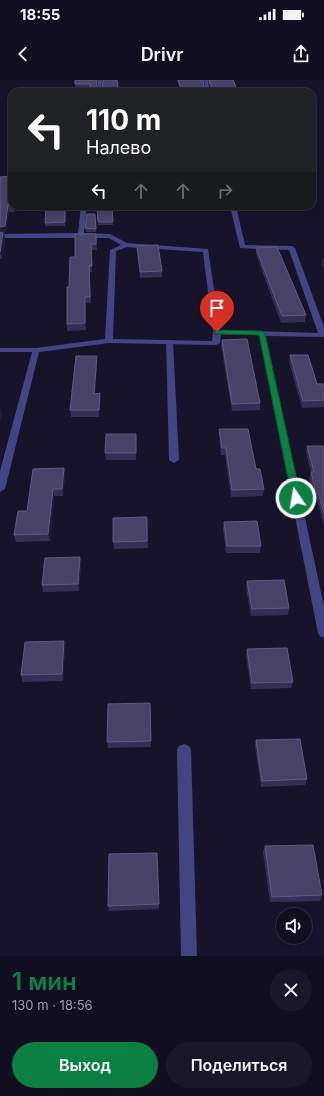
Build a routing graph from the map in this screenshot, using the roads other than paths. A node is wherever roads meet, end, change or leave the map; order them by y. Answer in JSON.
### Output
{"nodes":[{"id":1,"x":84,"y":210,"type":"edge"},
{"id":2,"x":234,"y":210,"type":"edge"},
{"id":3,"x":81,"y":235,"type":"junction"},
{"id":4,"x":0,"y":236,"type":"edge"},
{"id":5,"x":126,"y":245,"type":"junction"},
{"id":6,"x":217,"y":332,"type":"junction"},
{"id":7,"x":262,"y":334,"type":"junction"},
{"id":8,"x":323,"y":335,"type":"edge"},
{"id":9,"x":109,"y":341,"type":"junction"},
{"id":10,"x":169,"y":342,"type":"junction"},
{"id":11,"x":0,"y":350,"type":"edge"},
{"id":12,"x":36,"y":350,"type":"junction"},
{"id":13,"x":174,"y":460,"type":"dead end"},
{"id":14,"x":0,"y":489,"type":"edge"},
{"id":15,"x":324,"y":633,"type":"edge"},
{"id":16,"x":184,"y":750,"type":"dead end"},
{"id":17,"x":189,"y":956,"type":"edge"}],
"edges":[{"from":1,"to":3,"type":"street"},
{"from":2,"to":8,"type":"street"},
{"from":3,"to":4,"type":"street"},
{"from":3,"to":5,"type":"street"},
{"from":5,"to":6,"type":"street"},
{"from":5,"to":9,"type":"street"},
{"from":6,"to":7,"type":"street"},
{"from":6,"to":10,"type":"street"},
{"from":7,"to":8,"type":"street"},
{"from":7,"to":15,"type":"street"},
{"from":9,"to":10,"type":"street"},
{"from":9,"to":12,"type":"street"},
{"from":10,"to":13,"type":"street"},
{"from":11,"to":12,"type":"street"},
{"from":12,"to":14,"type":"street"},
{"from":16,"to":17,"type":"street"}]}
